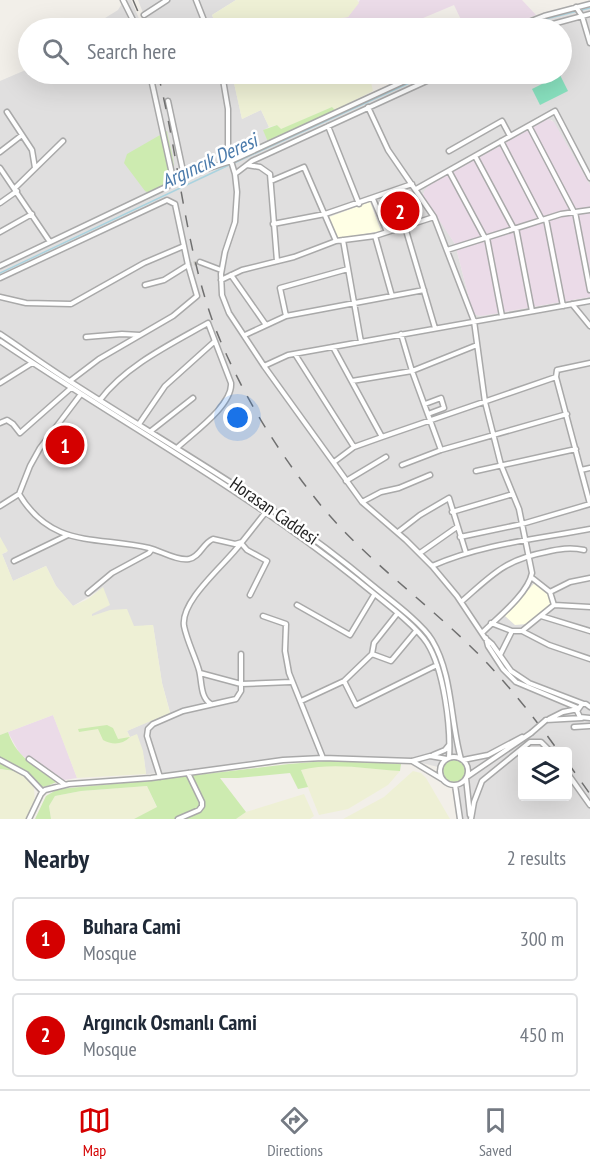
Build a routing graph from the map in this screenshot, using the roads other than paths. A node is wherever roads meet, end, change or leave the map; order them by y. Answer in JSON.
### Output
{"nodes":[{"id":1,"x":123,"y":0,"type":"edge"},
{"id":2,"x":167,"y":0,"type":"edge"},
{"id":3,"x":196,"y":0,"type":"edge"},
{"id":4,"x":590,"y":4,"type":"edge"},
{"id":5,"x":576,"y":8,"type":"junction"},
{"id":6,"x":590,"y":14,"type":"edge"},
{"id":7,"x":144,"y":15,"type":"dead end"},
{"id":8,"x":582,"y":16,"type":"junction"},
{"id":9,"x":132,"y":18,"type":"edge"},
{"id":10,"x":203,"y":18,"type":"edge"},
{"id":11,"x":539,"y":18,"type":"edge"},
{"id":12,"x":572,"y":19,"type":"edge"},
{"id":13,"x":590,"y":43,"type":"edge"},
{"id":14,"x":152,"y":84,"type":"edge"},
{"id":15,"x":224,"y":84,"type":"edge"},
{"id":16,"x":399,"y":84,"type":"edge"},
{"id":17,"x":420,"y":84,"type":"edge"},
{"id":18,"x":168,"y":101,"type":"dead end"},
{"id":19,"x":368,"y":107,"type":"junction"},
{"id":20,"x":7,"y":112,"type":"dead end"},
{"id":21,"x":328,"y":126,"type":"junction"},
{"id":22,"x":529,"y":126,"type":"junction"},
{"id":23,"x":22,"y":135,"type":"junction"},
{"id":24,"x":510,"y":136,"type":"junction"},
{"id":25,"x":63,"y":141,"type":"dead end"},
{"id":26,"x":501,"y":141,"type":"junction"},
{"id":27,"x":0,"y":152,"type":"edge"},
{"id":28,"x":449,"y":152,"type":"dead end"},
{"id":29,"x":475,"y":156,"type":"junction"},
{"id":30,"x":231,"y":162,"type":"junction"},
{"id":31,"x":246,"y":166,"type":"junction"},
{"id":32,"x":0,"y":168,"type":"edge"},
{"id":33,"x":35,"y":168,"type":"junction"},
{"id":34,"x":234,"y":171,"type":"junction"},
{"id":35,"x":449,"y":171,"type":"junction"},
{"id":36,"x":590,"y":178,"type":"edge"},
{"id":37,"x":271,"y":181,"type":"junction"},
{"id":38,"x":412,"y":184,"type":"junction"},
{"id":39,"x":16,"y":189,"type":"junction"},
{"id":40,"x":416,"y":189,"type":"junction"},
{"id":41,"x":373,"y":199,"type":"junction"},
{"id":42,"x":0,"y":203,"type":"edge"},
{"id":43,"x":359,"y":204,"type":"junction"},
{"id":44,"x":590,"y":210,"type":"edge"},
{"id":45,"x":574,"y":212,"type":"junction"},
{"id":46,"x":32,"y":214,"type":"junction"},
{"id":47,"x":325,"y":214,"type":"junction"},
{"id":48,"x":434,"y":217,"type":"junction"},
{"id":49,"x":544,"y":219,"type":"junction"},
{"id":50,"x":273,"y":224,"type":"junction"},
{"id":51,"x":405,"y":227,"type":"junction"},
{"id":52,"x":515,"y":229,"type":"junction"},
{"id":53,"x":0,"y":232,"type":"edge"},
{"id":54,"x":387,"y":232,"type":"junction"},
{"id":55,"x":375,"y":236,"type":"junction"},
{"id":56,"x":486,"y":238,"type":"junction"},
{"id":57,"x":343,"y":240,"type":"junction"},
{"id":58,"x":336,"y":241,"type":"junction"},
{"id":59,"x":50,"y":242,"type":"junction"},
{"id":60,"x":184,"y":246,"type":"junction"},
{"id":61,"x":447,"y":250,"type":"junction"},
{"id":62,"x":277,"y":261,"type":"junction"},
{"id":63,"x":200,"y":262,"type":"tunnel mouth"},
{"id":64,"x":188,"y":265,"type":"junction"},
{"id":65,"x":0,"y":266,"type":"edge"},
{"id":66,"x":348,"y":269,"type":"junction"},
{"id":67,"x":222,"y":270,"type":"junction"},
{"id":68,"x":231,"y":275,"type":"junction"},
{"id":69,"x":0,"y":278,"type":"edge"},
{"id":70,"x":221,"y":280,"type":"junction"},
{"id":71,"x":145,"y":285,"type":"dead end"},
{"id":72,"x":424,"y":290,"type":"junction"},
{"id":73,"x":590,"y":290,"type":"edge"},
{"id":74,"x":392,"y":296,"type":"junction"},
{"id":75,"x":0,"y":297,"type":"edge"},
{"id":76,"x":590,"y":301,"type":"edge"},
{"id":77,"x":354,"y":303,"type":"junction"},
{"id":78,"x":572,"y":304,"type":"junction"},
{"id":79,"x":563,"y":306,"type":"junction"},
{"id":80,"x":532,"y":311,"type":"junction"},
{"id":81,"x":286,"y":316,"type":"junction"},
{"id":82,"x":502,"y":316,"type":"junction"},
{"id":83,"x":474,"y":321,"type":"junction"},
{"id":84,"x":266,"y":326,"type":"junction"},
{"id":85,"x":590,"y":326,"type":"edge"},
{"id":86,"x":435,"y":328,"type":"junction"},
{"id":87,"x":0,"y":333,"type":"edge"},
{"id":88,"x":401,"y":334,"type":"junction"},
{"id":89,"x":141,"y":335,"type":"junction"},
{"id":90,"x":245,"y":335,"type":"junction"},
{"id":91,"x":86,"y":337,"type":"dead end"},
{"id":92,"x":215,"y":341,"type":"junction"},
{"id":93,"x":0,"y":342,"type":"edge"},
{"id":94,"x":361,"y":342,"type":"junction"},
{"id":95,"x":477,"y":345,"type":"junction"},
{"id":96,"x":333,"y":347,"type":"junction"},
{"id":97,"x":295,"y":354,"type":"junction"},
{"id":98,"x":32,"y":363,"type":"junction"},
{"id":99,"x":590,"y":363,"type":"edge"},
{"id":100,"x":264,"y":366,"type":"junction"},
{"id":101,"x":412,"y":371,"type":"junction"},
{"id":102,"x":556,"y":377,"type":"junction"},
{"id":103,"x":70,"y":381,"type":"junction"},
{"id":104,"x":352,"y":381,"type":"junction"},
{"id":105,"x":0,"y":383,"type":"edge"},
{"id":106,"x":71,"y":388,"type":"junction"},
{"id":107,"x":81,"y":394,"type":"junction"},
{"id":108,"x":193,"y":398,"type":"dead end"},
{"id":109,"x":100,"y":400,"type":"junction"},
{"id":110,"x":485,"y":402,"type":"junction"},
{"id":111,"x":424,"y":404,"type":"junction"},
{"id":112,"x":428,"y":414,"type":"junction"},
{"id":113,"x":567,"y":414,"type":"junction"},
{"id":114,"x":430,"y":421,"type":"junction"},
{"id":115,"x":0,"y":423,"type":"edge"},
{"id":116,"x":139,"y":424,"type":"junction"},
{"id":117,"x":151,"y":431,"type":"junction"},
{"id":118,"x":493,"y":435,"type":"junction"},
{"id":119,"x":382,"y":437,"type":"junction"},
{"id":120,"x":178,"y":447,"type":"junction"},
{"id":121,"x":354,"y":447,"type":"junction"},
{"id":122,"x":576,"y":449,"type":"junction"},
{"id":123,"x":441,"y":450,"type":"junction"},
{"id":124,"x":386,"y":457,"type":"dead end"},
{"id":125,"x":334,"y":462,"type":"junction"},
{"id":126,"x":402,"y":465,"type":"dead end"},
{"id":127,"x":501,"y":465,"type":"junction"},
{"id":128,"x":590,"y":468,"type":"edge"},
{"id":129,"x":581,"y":470,"type":"junction"},
{"id":130,"x":476,"y":471,"type":"dead end"},
{"id":131,"x":430,"y":476,"type":"dead end"},
{"id":132,"x":346,"y":481,"type":"junction"},
{"id":133,"x":18,"y":494,"type":"junction"},
{"id":134,"x":513,"y":494,"type":"junction"},
{"id":135,"x":589,"y":494,"type":"edge"},
{"id":136,"x":362,"y":502,"type":"junction"},
{"id":137,"x":590,"y":504,"type":"edge"},
{"id":138,"x":0,"y":506,"type":"edge"},
{"id":139,"x":452,"y":512,"type":"junction"},
{"id":140,"x":265,"y":513,"type":"junction"},
{"id":141,"x":522,"y":524,"type":"junction"},
{"id":142,"x":457,"y":528,"type":"junction"},
{"id":143,"x":590,"y":529,"type":"edge"},
{"id":144,"x":398,"y":532,"type":"junction"},
{"id":145,"x":68,"y":535,"type":"junction"},
{"id":146,"x":460,"y":537,"type":"junction"},
{"id":147,"x":525,"y":541,"type":"junction"},
{"id":148,"x":241,"y":543,"type":"junction"},
{"id":149,"x":153,"y":549,"type":"junction"},
{"id":150,"x":584,"y":550,"type":"dead end"},
{"id":151,"x":420,"y":553,"type":"junction"},
{"id":152,"x":466,"y":553,"type":"junction"},
{"id":153,"x":528,"y":556,"type":"junction"},
{"id":154,"x":14,"y":561,"type":"dead end"},
{"id":155,"x":432,"y":566,"type":"junction"},
{"id":156,"x":531,"y":577,"type":"junction"},
{"id":157,"x":590,"y":578,"type":"edge"},
{"id":158,"x":550,"y":592,"type":"junction"},
{"id":159,"x":88,"y":593,"type":"dead end"},
{"id":160,"x":250,"y":595,"type":"dead end"},
{"id":161,"x":374,"y":595,"type":"junction"},
{"id":162,"x":461,"y":602,"type":"junction"},
{"id":163,"x":297,"y":605,"type":"dead end"},
{"id":164,"x":554,"y":605,"type":"junction"},
{"id":165,"x":590,"y":607,"type":"edge"},
{"id":166,"x":397,"y":614,"type":"junction"},
{"id":167,"x":263,"y":616,"type":"dead end"},
{"id":168,"x":540,"y":616,"type":"junction"},
{"id":169,"x":491,"y":624,"type":"junction"},
{"id":170,"x":416,"y":630,"type":"junction"},
{"id":171,"x":522,"y":631,"type":"junction"},
{"id":172,"x":590,"y":631,"type":"edge"},
{"id":173,"x":512,"y":632,"type":"junction"},
{"id":174,"x":484,"y":635,"type":"junction"},
{"id":175,"x":241,"y":654,"type":"dead end"},
{"id":176,"x":372,"y":654,"type":"junction"},
{"id":177,"x":500,"y":656,"type":"junction"},
{"id":178,"x":590,"y":659,"type":"edge"},
{"id":179,"x":437,"y":665,"type":"junction"},
{"id":180,"x":200,"y":673,"type":"junction"},
{"id":181,"x":344,"y":681,"type":"junction"},
{"id":182,"x":291,"y":682,"type":"junction"},
{"id":183,"x":241,"y":684,"type":"junction"},
{"id":184,"x":561,"y":700,"type":"junction"},
{"id":185,"x":301,"y":701,"type":"junction"},
{"id":186,"x":211,"y":704,"type":"junction"},
{"id":187,"x":588,"y":706,"type":"edge"},
{"id":188,"x":578,"y":708,"type":"junction"},
{"id":189,"x":560,"y":713,"type":"junction"},
{"id":190,"x":587,"y":717,"type":"edge"},
{"id":191,"x":546,"y":720,"type":"junction"},
{"id":192,"x":590,"y":726,"type":"edge"},
{"id":193,"x":574,"y":727,"type":"dead end"},
{"id":194,"x":531,"y":733,"type":"junction"},
{"id":195,"x":450,"y":745,"type":"junction"},
{"id":196,"x":522,"y":747,"type":"edge"},
{"id":197,"x":546,"y":747,"type":"edge"},
{"id":198,"x":518,"y":750,"type":"edge"},
{"id":199,"x":429,"y":756,"type":"junction"},
{"id":200,"x":323,"y":758,"type":"junction"},
{"id":201,"x":29,"y":759,"type":"dead end"},
{"id":202,"x":448,"y":759,"type":"junction"},
{"id":203,"x":461,"y":759,"type":"junction"},
{"id":204,"x":0,"y":760,"type":"edge"},
{"id":205,"x":412,"y":761,"type":"junction"},
{"id":206,"x":188,"y":773,"type":"junction"},
{"id":207,"x":160,"y":777,"type":"junction"},
{"id":208,"x":467,"y":777,"type":"junction"},
{"id":209,"x":443,"y":779,"type":"junction"},
{"id":210,"x":572,"y":781,"type":"edge"},
{"id":211,"x":64,"y":784,"type":"junction"},
{"id":212,"x":455,"y":784,"type":"junction"},
{"id":213,"x":43,"y":792,"type":"junction"},
{"id":214,"x":590,"y":805,"type":"edge"},
{"id":215,"x":30,"y":819,"type":"edge"},
{"id":216,"x":178,"y":819,"type":"edge"},
{"id":217,"x":460,"y":819,"type":"edge"},
{"id":218,"x":470,"y":819,"type":"edge"}],
"edges":[{"from":1,"to":9,"type":"street"},
{"from":2,"to":7,"type":"street"},
{"from":3,"to":10,"type":"street"},
{"from":4,"to":5,"type":"street"},
{"from":5,"to":8,"type":"street"},
{"from":5,"to":11,"type":"street"},
{"from":6,"to":8,"type":"street"},
{"from":8,"to":12,"type":"street"},
{"from":8,"to":13,"type":"street"},
{"from":14,"to":59,"type":"street"},
{"from":15,"to":30,"type":"street"},
{"from":16,"to":30,"type":"street"},
{"from":17,"to":19,"type":"street"},
{"from":18,"to":30,"type":"street"},
{"from":19,"to":21,"type":"street"},
{"from":19,"to":38,"type":"street"},
{"from":20,"to":23,"type":"street"},
{"from":21,"to":31,"type":"street"},
{"from":21,"to":43,"type":"street"},
{"from":22,"to":24,"type":"street"},
{"from":22,"to":36,"type":"street"},
{"from":22,"to":45,"type":"street"},
{"from":23,"to":27,"type":"street"},
{"from":23,"to":33,"type":"street"},
{"from":24,"to":26,"type":"street"},
{"from":24,"to":28,"type":"street"},
{"from":25,"to":33,"type":"street"},
{"from":26,"to":29,"type":"street"},
{"from":26,"to":49,"type":"street"},
{"from":29,"to":35,"type":"street"},
{"from":29,"to":52,"type":"street"},
{"from":30,"to":34,"type":"street"},
{"from":31,"to":34,"type":"street"},
{"from":31,"to":37,"type":"street"},
{"from":32,"to":39,"type":"street"},
{"from":33,"to":39,"type":"street"},
{"from":34,"to":67,"type":"street"},
{"from":35,"to":40,"type":"street"},
{"from":35,"to":56,"type":"street"},
{"from":37,"to":47,"type":"street"},
{"from":37,"to":50,"type":"street"},
{"from":38,"to":40,"type":"street"},
{"from":38,"to":41,"type":"street"},
{"from":39,"to":42,"type":"street"},
{"from":39,"to":46,"type":"street"},
{"from":40,"to":48,"type":"street"},
{"from":41,"to":43,"type":"street"},
{"from":41,"to":54,"type":"street"},
{"from":43,"to":47,"type":"street"},
{"from":44,"to":45,"type":"street"},
{"from":45,"to":49,"type":"street"},
{"from":45,"to":73,"type":"street"},
{"from":46,"to":53,"type":"street"},
{"from":46,"to":59,"type":"street"},
{"from":47,"to":50,"type":"street"},
{"from":47,"to":58,"type":"street"},
{"from":48,"to":51,"type":"street"},
{"from":48,"to":61,"type":"street"},
{"from":49,"to":52,"type":"street"},
{"from":49,"to":79,"type":"street"},
{"from":50,"to":62,"type":"street"},
{"from":51,"to":54,"type":"street"},
{"from":51,"to":72,"type":"street"},
{"from":52,"to":56,"type":"street"},
{"from":52,"to":80,"type":"street"},
{"from":54,"to":55,"type":"street"},
{"from":55,"to":57,"type":"street"},
{"from":55,"to":74,"type":"street"},
{"from":56,"to":61,"type":"street"},
{"from":56,"to":82,"type":"street"},
{"from":57,"to":58,"type":"street"},
{"from":57,"to":66,"type":"street"},
{"from":58,"to":62,"type":"street"},
{"from":59,"to":65,"type":"street"},
{"from":60,"to":64,"type":"street"},
{"from":60,"to":69,"type":"street"},
{"from":60,"to":75,"type":"street"},
{"from":61,"to":83,"type":"street"},
{"from":62,"to":68,"type":"street"},
{"from":63,"to":67,"type":"street"},
{"from":64,"to":71,"type":"street"},
{"from":64,"to":89,"type":"street"},
{"from":66,"to":77,"type":"street"},
{"from":66,"to":81,"type":"street"},
{"from":67,"to":70,"type":"street"},
{"from":68,"to":70,"type":"street"},
{"from":68,"to":84,"type":"street"},
{"from":70,"to":90,"type":"street"},
{"from":72,"to":74,"type":"street"},
{"from":72,"to":86,"type":"street"},
{"from":74,"to":77,"type":"street"},
{"from":76,"to":78,"type":"street"},
{"from":77,"to":81,"type":"street"},
{"from":77,"to":94,"type":"street"},
{"from":78,"to":79,"type":"street"},
{"from":78,"to":85,"type":"street"},
{"from":79,"to":80,"type":"street"},
{"from":80,"to":82,"type":"street"},
{"from":81,"to":84,"type":"street"},
{"from":82,"to":83,"type":"street"},
{"from":83,"to":86,"type":"street"},
{"from":83,"to":95,"type":"street"},
{"from":84,"to":90,"type":"street"},
{"from":86,"to":88,"type":"street"},
{"from":87,"to":103,"type":"street","name":"Horasan Caddesi"},
{"from":88,"to":94,"type":"street"},
{"from":88,"to":101,"type":"street"},
{"from":89,"to":91,"type":"street"},
{"from":89,"to":103,"type":"street"},
{"from":90,"to":100,"type":"street"},
{"from":92,"to":109,"type":"street"},
{"from":92,"to":116,"type":"street"},
{"from":92,"to":120,"type":"street"},
{"from":93,"to":98,"type":"street","name":"Horasan Caddesi"},
{"from":94,"to":96,"type":"street"},
{"from":95,"to":101,"type":"street"},
{"from":95,"to":110,"type":"street"},
{"from":96,"to":97,"type":"street"},
{"from":96,"to":104,"type":"street"},
{"from":97,"to":100,"type":"street"},
{"from":97,"to":121,"type":"street"},
{"from":98,"to":105,"type":"street"},
{"from":98,"to":106,"type":"street","name":"Horasan Caddesi"},
{"from":99,"to":102,"type":"street"},
{"from":100,"to":125,"type":"street"},
{"from":101,"to":104,"type":"street"},
{"from":101,"to":111,"type":"street"},
{"from":102,"to":110,"type":"street"},
{"from":102,"to":113,"type":"street"},
{"from":103,"to":109,"type":"street","name":"Horasan Caddesi"},
{"from":104,"to":119,"type":"street"},
{"from":106,"to":107,"type":"street","name":"Horasan Caddesi"},
{"from":106,"to":115,"type":"street"},
{"from":107,"to":133,"type":"street"},
{"from":107,"to":140,"type":"street","name":"Horasan Caddesi"},
{"from":108,"to":117,"type":"street"},
{"from":109,"to":116,"type":"street","name":"Horasan Caddesi"},
{"from":110,"to":114,"type":"street"},
{"from":110,"to":118,"type":"street"},
{"from":111,"to":112,"type":"street"},
{"from":111,"to":112,"type":"street"},
{"from":112,"to":114,"type":"street"},
{"from":113,"to":118,"type":"street"},
{"from":113,"to":122,"type":"street"},
{"from":114,"to":119,"type":"street"},
{"from":114,"to":123,"type":"street"},
{"from":116,"to":117,"type":"street","name":"Horasan Caddesi"},
{"from":117,"to":120,"type":"street","name":"Horasan Caddesi"},
{"from":118,"to":123,"type":"street"},
{"from":118,"to":127,"type":"street"},
{"from":119,"to":121,"type":"street"},
{"from":120,"to":203,"type":"street","name":"Horasan Caddesi"},
{"from":121,"to":125,"type":"street"},
{"from":122,"to":127,"type":"street"},
{"from":122,"to":129,"type":"street"},
{"from":123,"to":126,"type":"street"},
{"from":124,"to":132,"type":"street"},
{"from":125,"to":132,"type":"street"},
{"from":127,"to":130,"type":"street"},
{"from":127,"to":134,"type":"street"},
{"from":128,"to":129,"type":"street"},
{"from":129,"to":135,"type":"street"},
{"from":131,"to":136,"type":"street"},
{"from":132,"to":136,"type":"street"},
{"from":133,"to":138,"type":"street"},
{"from":133,"to":145,"type":"street"},
{"from":134,"to":139,"type":"street"},
{"from":134,"to":141,"type":"street"},
{"from":135,"to":137,"type":"street"},
{"from":136,"to":144,"type":"street"},
{"from":137,"to":141,"type":"street"},
{"from":139,"to":142,"type":"street"},
{"from":139,"to":144,"type":"street"},
{"from":140,"to":148,"type":"street"},
{"from":140,"to":161,"type":"street","name":"Horasan Caddesi"},
{"from":141,"to":146,"type":"street"},
{"from":141,"to":147,"type":"street"},
{"from":142,"to":146,"type":"street"},
{"from":142,"to":151,"type":"street"},
{"from":143,"to":147,"type":"street"},
{"from":144,"to":151,"type":"street"},
{"from":145,"to":149,"type":"street"},
{"from":145,"to":154,"type":"street"},
{"from":146,"to":152,"type":"street"},
{"from":147,"to":152,"type":"street"},
{"from":147,"to":153,"type":"street"},
{"from":148,"to":149,"type":"street"},
{"from":148,"to":160,"type":"street"},
{"from":148,"to":180,"type":"street"},
{"from":149,"to":159,"type":"street"},
{"from":150,"to":153,"type":"street"},
{"from":151,"to":155,"type":"street"},
{"from":152,"to":155,"type":"street"},
{"from":153,"to":156,"type":"street"},
{"from":153,"to":162,"type":"street"},
{"from":155,"to":162,"type":"street"},
{"from":156,"to":158,"type":"street"},
{"from":156,"to":169,"type":"street"},
{"from":157,"to":158,"type":"street"},
{"from":158,"to":164,"type":"street"},
{"from":161,"to":163,"type":"street"},
{"from":161,"to":166,"type":"street","name":"Horasan Caddesi"},
{"from":162,"to":174,"type":"street"},
{"from":164,"to":165,"type":"street"},
{"from":164,"to":168,"type":"street"},
{"from":166,"to":170,"type":"street","name":"Horasan Caddesi"},
{"from":166,"to":176,"type":"street"},
{"from":167,"to":182,"type":"street"},
{"from":168,"to":171,"type":"street"},
{"from":168,"to":172,"type":"street"},
{"from":169,"to":173,"type":"street"},
{"from":169,"to":174,"type":"street"},
{"from":170,"to":176,"type":"street"},
{"from":170,"to":179,"type":"street","name":"Horasan Caddesi"},
{"from":171,"to":173,"type":"street"},
{"from":171,"to":178,"type":"street"},
{"from":173,"to":177,"type":"street"},
{"from":174,"to":177,"type":"street"},
{"from":174,"to":184,"type":"street"},
{"from":175,"to":183,"type":"street"},
{"from":176,"to":181,"type":"street"},
{"from":177,"to":187,"type":"street"},
{"from":179,"to":181,"type":"street"},
{"from":179,"to":195,"type":"street","name":"Horasan Caddesi"},
{"from":180,"to":183,"type":"street"},
{"from":180,"to":186,"type":"street"},
{"from":181,"to":185,"type":"street"},
{"from":182,"to":183,"type":"street"},
{"from":182,"to":185,"type":"street"},
{"from":183,"to":186,"type":"street"},
{"from":184,"to":188,"type":"street"},
{"from":184,"to":189,"type":"street"},
{"from":185,"to":200,"type":"street"},
{"from":186,"to":207,"type":"street"},
{"from":187,"to":188,"type":"street"},
{"from":188,"to":189,"type":"street"},
{"from":188,"to":190,"type":"street"},
{"from":189,"to":191,"type":"street"},
{"from":190,"to":191,"type":"street"},
{"from":191,"to":194,"type":"street","bridge":true},
{"from":192,"to":193,"type":"street"},
{"from":194,"to":203,"type":"street"},
{"from":194,"to":208,"type":"street"},
{"from":195,"to":199,"type":"street"},
{"from":195,"to":202,"type":"street","name":"Horasan Caddesi"},
{"from":196,"to":197,"type":"street"},
{"from":198,"to":218,"type":"street"},
{"from":199,"to":202,"type":"street"},
{"from":199,"to":205,"type":"street"},
{"from":200,"to":205,"type":"street"},
{"from":200,"to":206,"type":"street"},
{"from":201,"to":211,"type":"street"},
{"from":202,"to":203,"type":"street"},
{"from":202,"to":209,"type":"street"},
{"from":203,"to":208,"type":"street"},
{"from":204,"to":213,"type":"street"},
{"from":205,"to":209,"type":"street"},
{"from":206,"to":207,"type":"street"},
{"from":206,"to":216,"type":"street"},
{"from":207,"to":211,"type":"street"},
{"from":208,"to":212,"type":"street"},
{"from":208,"to":218,"type":"street"},
{"from":209,"to":212,"type":"street"},
{"from":210,"to":214,"type":"street"},
{"from":211,"to":213,"type":"street"},
{"from":212,"to":217,"type":"street"},
{"from":213,"to":215,"type":"street"}]}
